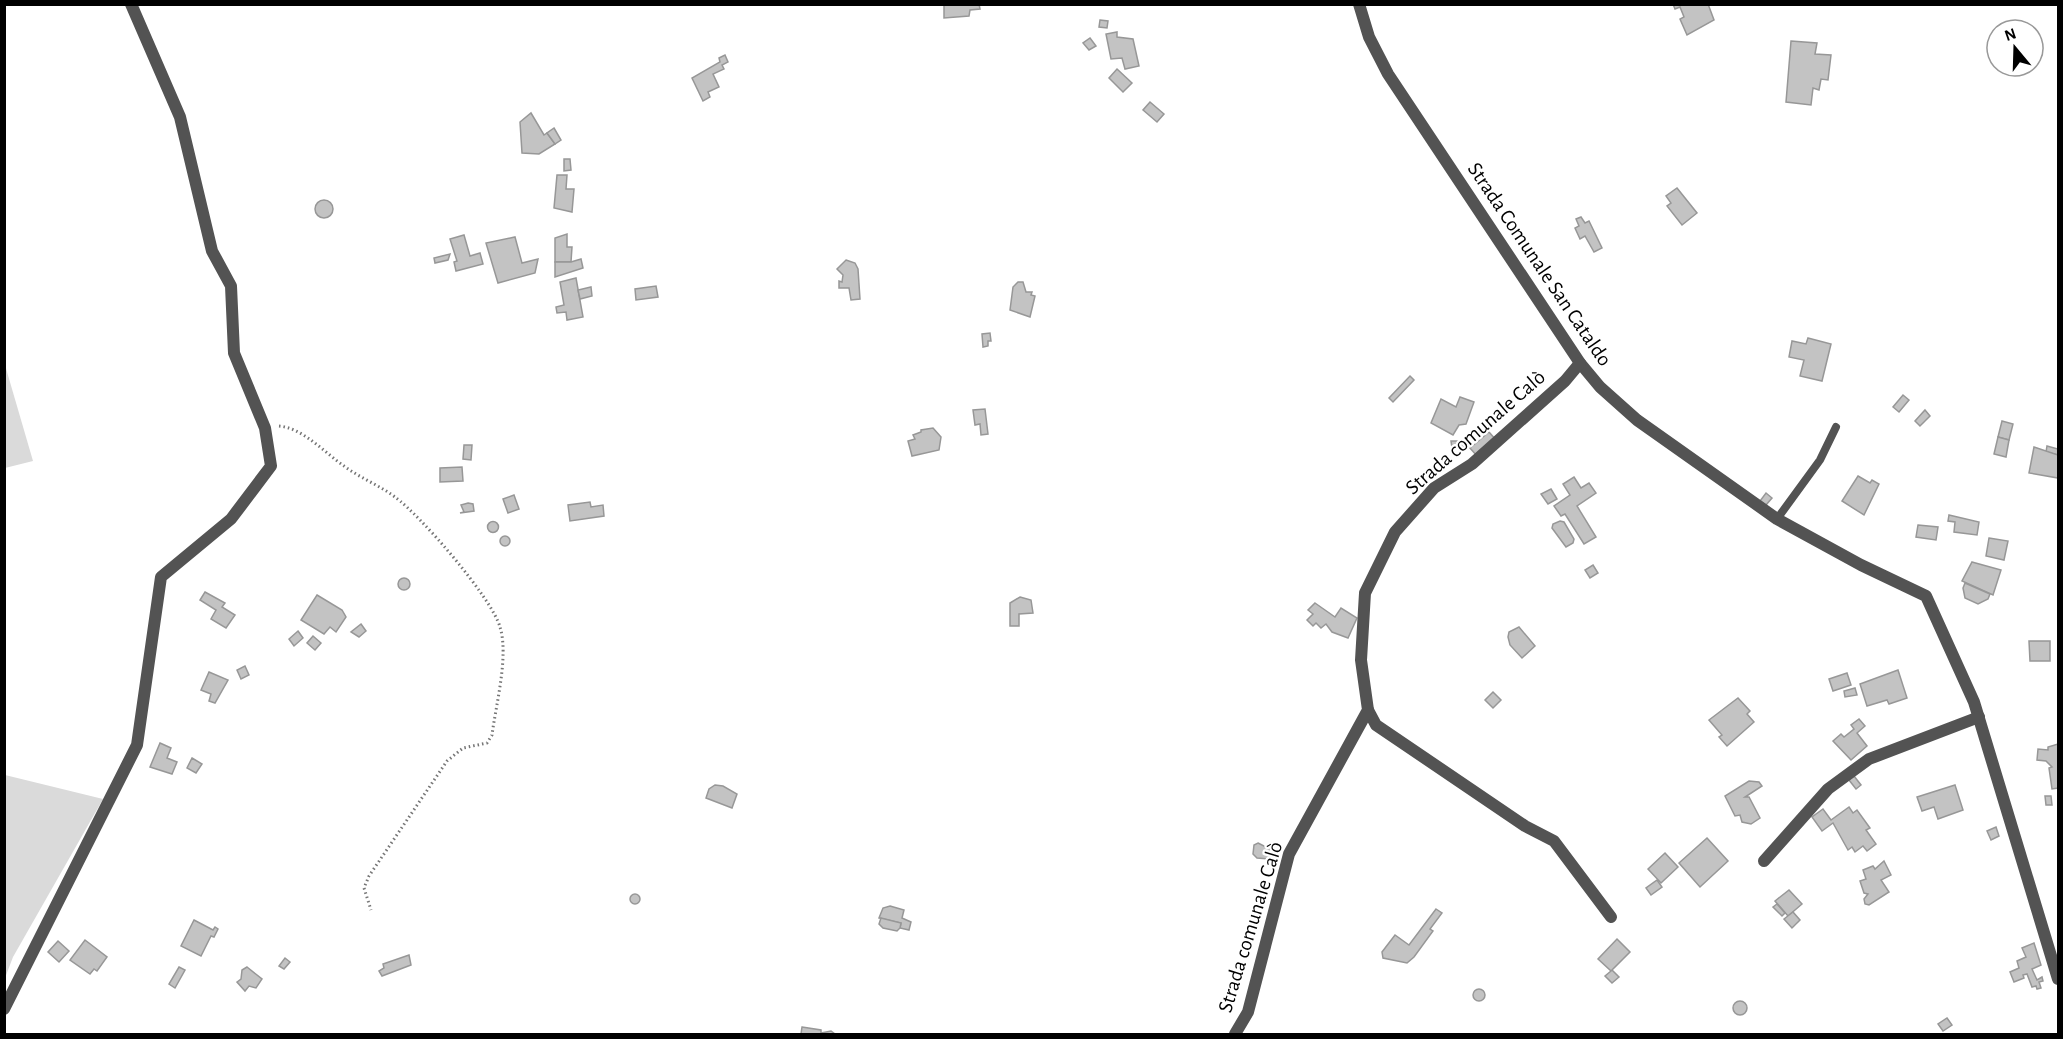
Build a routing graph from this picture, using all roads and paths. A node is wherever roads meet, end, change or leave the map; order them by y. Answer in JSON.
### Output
{"nodes":[{"id":1,"x":131,"y":4,"type":"edge"},
{"id":2,"x":1359,"y":4,"type":"edge"},
{"id":3,"x":1580,"y":363,"type":"junction"},
{"id":4,"x":1836,"y":427,"type":"dead end"},
{"id":5,"x":265,"y":428,"type":"junction"},
{"id":6,"x":1777,"y":519,"type":"junction"},
{"id":7,"x":1368,"y":710,"type":"junction"},
{"id":8,"x":1979,"y":717,"type":"junction"},
{"id":9,"x":1764,"y":861,"type":"dead end"},
{"id":10,"x":371,"y":910,"type":"dead end"},
{"id":11,"x":1611,"y":917,"type":"dead end"},
{"id":12,"x":2058,"y":979,"type":"edge"},
{"id":13,"x":4,"y":1009,"type":"edge"},
{"id":14,"x":1235,"y":1035,"type":"edge"}],
"edges":[{"from":1,"to":5,"type":"street"},
{"from":2,"to":3,"type":"street","name":"Strada Comunale San Cataldo"},
{"from":3,"to":6,"type":"street","name":"Strada Comunale San Cataldo"},
{"from":3,"to":7,"type":"street","name":"Strada comunale Calò"},
{"from":4,"to":6,"type":"lane"},
{"from":5,"to":10,"type":"path"},
{"from":5,"to":13,"type":"street"},
{"from":6,"to":8,"type":"street","name":"Strada Comunale San Cataldo"},
{"from":7,"to":11,"type":"street"},
{"from":7,"to":14,"type":"street","name":"Strada comunale Calò"},
{"from":8,"to":9,"type":"street"},
{"from":8,"to":12,"type":"street","name":"Strada Comunale San Cataldo"}]}
